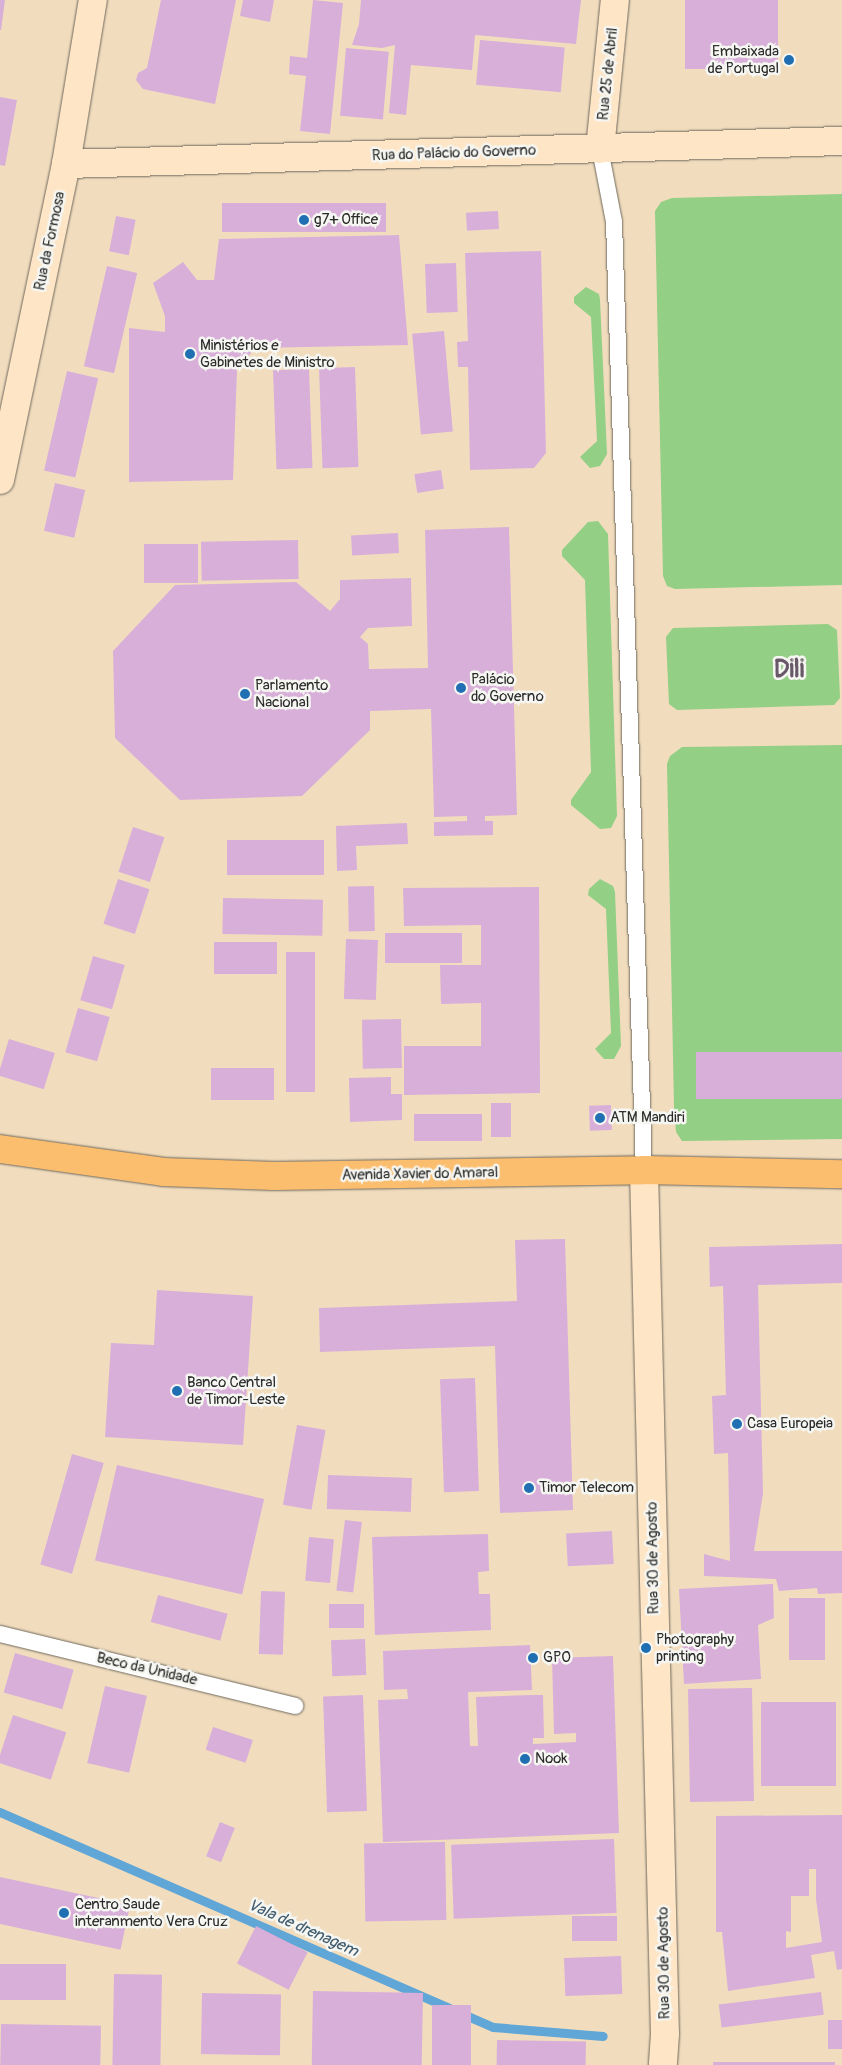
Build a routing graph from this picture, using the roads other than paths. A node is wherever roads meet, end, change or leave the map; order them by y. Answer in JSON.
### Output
{"nodes":[{"id":1,"x":93,"y":0,"type":"edge"},
{"id":2,"x":615,"y":0,"type":"edge"},
{"id":3,"x":842,"y":141,"type":"edge"},
{"id":4,"x":600,"y":149,"type":"junction"},
{"id":5,"x":66,"y":164,"type":"junction"},
{"id":6,"x":0,"y":480,"type":"edge"},
{"id":7,"x":0,"y":1149,"type":"edge"},
{"id":8,"x":644,"y":1170,"type":"junction"},
{"id":9,"x":842,"y":1174,"type":"edge"},
{"id":10,"x":0,"y":1634,"type":"edge"},
{"id":11,"x":294,"y":1706,"type":"dead end"},
{"id":12,"x":663,"y":2065,"type":"edge"}],
"edges":[{"from":1,"to":5,"type":"street","name":"Rua da Formosa"},
{"from":2,"to":4,"type":"street","name":"Rua 25 de Abril"},
{"from":3,"to":4,"type":"street","name":"Rua do Palácio do Governo"},
{"from":4,"to":5,"type":"street","name":"Rua do Palácio do Governo"},
{"from":4,"to":8,"type":"lane"},
{"from":5,"to":6,"type":"street","name":"Rua da Formosa"},
{"from":7,"to":8,"type":"main road","name":"Avenida Xavier do Amaral"},
{"from":8,"to":9,"type":"main road","name":"Avenida Xavier do Amaral"},
{"from":8,"to":12,"type":"street","name":"Rua 30 de Agosto"},
{"from":10,"to":11,"type":"lane","name":"Beco da Unidade"}]}
